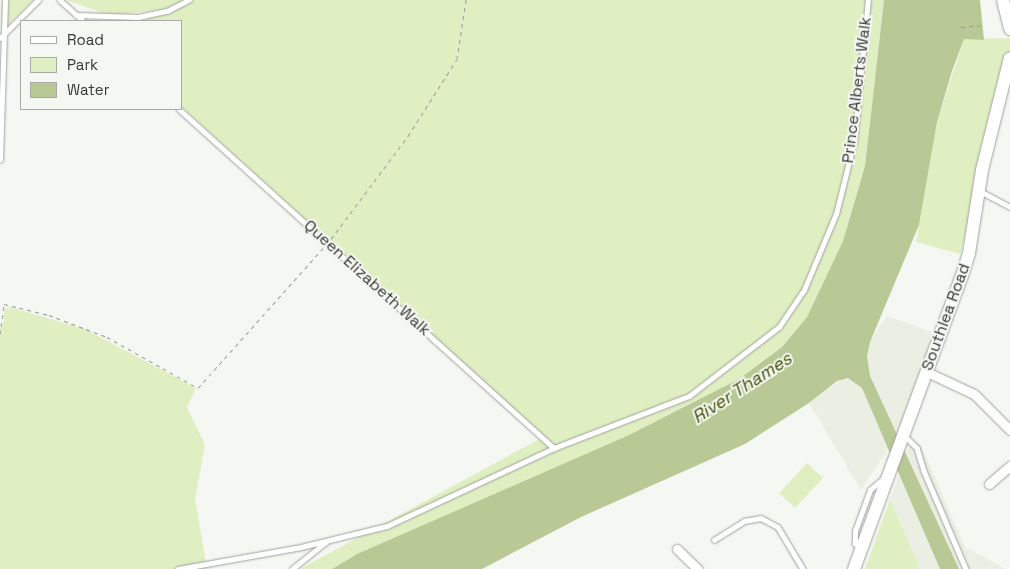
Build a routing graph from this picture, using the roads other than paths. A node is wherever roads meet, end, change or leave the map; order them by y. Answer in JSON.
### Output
{"nodes":[{"id":1,"x":5,"y":0,"type":"edge"},
{"id":2,"x":38,"y":0,"type":"edge"},
{"id":3,"x":60,"y":0,"type":"edge"},
{"id":4,"x":189,"y":0,"type":"edge"},
{"id":5,"x":868,"y":0,"type":"edge"},
{"id":6,"x":1003,"y":0,"type":"edge"},
{"id":7,"x":76,"y":15,"type":"junction"},
{"id":8,"x":82,"y":20,"type":"edge"},
{"id":9,"x":1010,"y":28,"type":"edge"},
{"id":10,"x":5,"y":33,"type":"junction"},
{"id":11,"x":0,"y":38,"type":"edge"},
{"id":12,"x":1010,"y":58,"type":"edge"},
{"id":13,"x":1008,"y":81,"type":"edge"},
{"id":14,"x":181,"y":110,"type":"edge"},
{"id":15,"x":0,"y":160,"type":"edge"},
{"id":16,"x":979,"y":190,"type":"junction"},
{"id":17,"x":1010,"y":208,"type":"edge"},
{"id":18,"x":927,"y":372,"type":"junction"},
{"id":19,"x":1010,"y":430,"type":"edge"},
{"id":20,"x":903,"y":437,"type":"junction"},
{"id":21,"x":554,"y":448,"type":"junction"},
{"id":22,"x":1010,"y":466,"type":"edge"},
{"id":23,"x":989,"y":484,"type":"dead end"},
{"id":24,"x":328,"y":540,"type":"junction"},
{"id":25,"x":714,"y":540,"type":"dead end"},
{"id":26,"x":677,"y":548,"type":"dead end"},
{"id":27,"x":178,"y":569,"type":"edge"},
{"id":28,"x":292,"y":569,"type":"edge"},
{"id":29,"x":698,"y":569,"type":"edge"},
{"id":30,"x":803,"y":569,"type":"edge"},
{"id":31,"x":854,"y":569,"type":"edge"},
{"id":32,"x":966,"y":569,"type":"edge"}],
"edges":[{"from":1,"to":10,"type":"lane"},
{"from":2,"to":10,"type":"lane"},
{"from":3,"to":7,"type":"lane"},
{"from":4,"to":7,"type":"lane"},
{"from":5,"to":21,"type":"lane","name":"Prince Alberts Walk"},
{"from":6,"to":9,"type":"main road"},
{"from":7,"to":8,"type":"lane"},
{"from":10,"to":11,"type":"lane"},
{"from":10,"to":15,"type":"lane"},
{"from":12,"to":13,"type":"main road","name":"Southlea Road"},
{"from":13,"to":16,"type":"main road","name":"Southlea Road"},
{"from":14,"to":21,"type":"lane","name":"Queen Elizabeth Walk"},
{"from":16,"to":17,"type":"lane"},
{"from":16,"to":18,"type":"main road","name":"Southlea Road"},
{"from":18,"to":19,"type":"street"},
{"from":18,"to":20,"type":"main road","name":"Southlea Road"},
{"from":20,"to":31,"type":"main road","name":"Southlea Road"},
{"from":20,"to":32,"type":"lane"},
{"from":21,"to":24,"type":"lane","name":"Prince Alberts Walk"},
{"from":22,"to":23,"type":"street"},
{"from":24,"to":27,"type":"lane","name":"Prince Alberts Walk"},
{"from":24,"to":28,"type":"lane"},
{"from":25,"to":30,"type":"lane"},
{"from":26,"to":29,"type":"street"}]}
